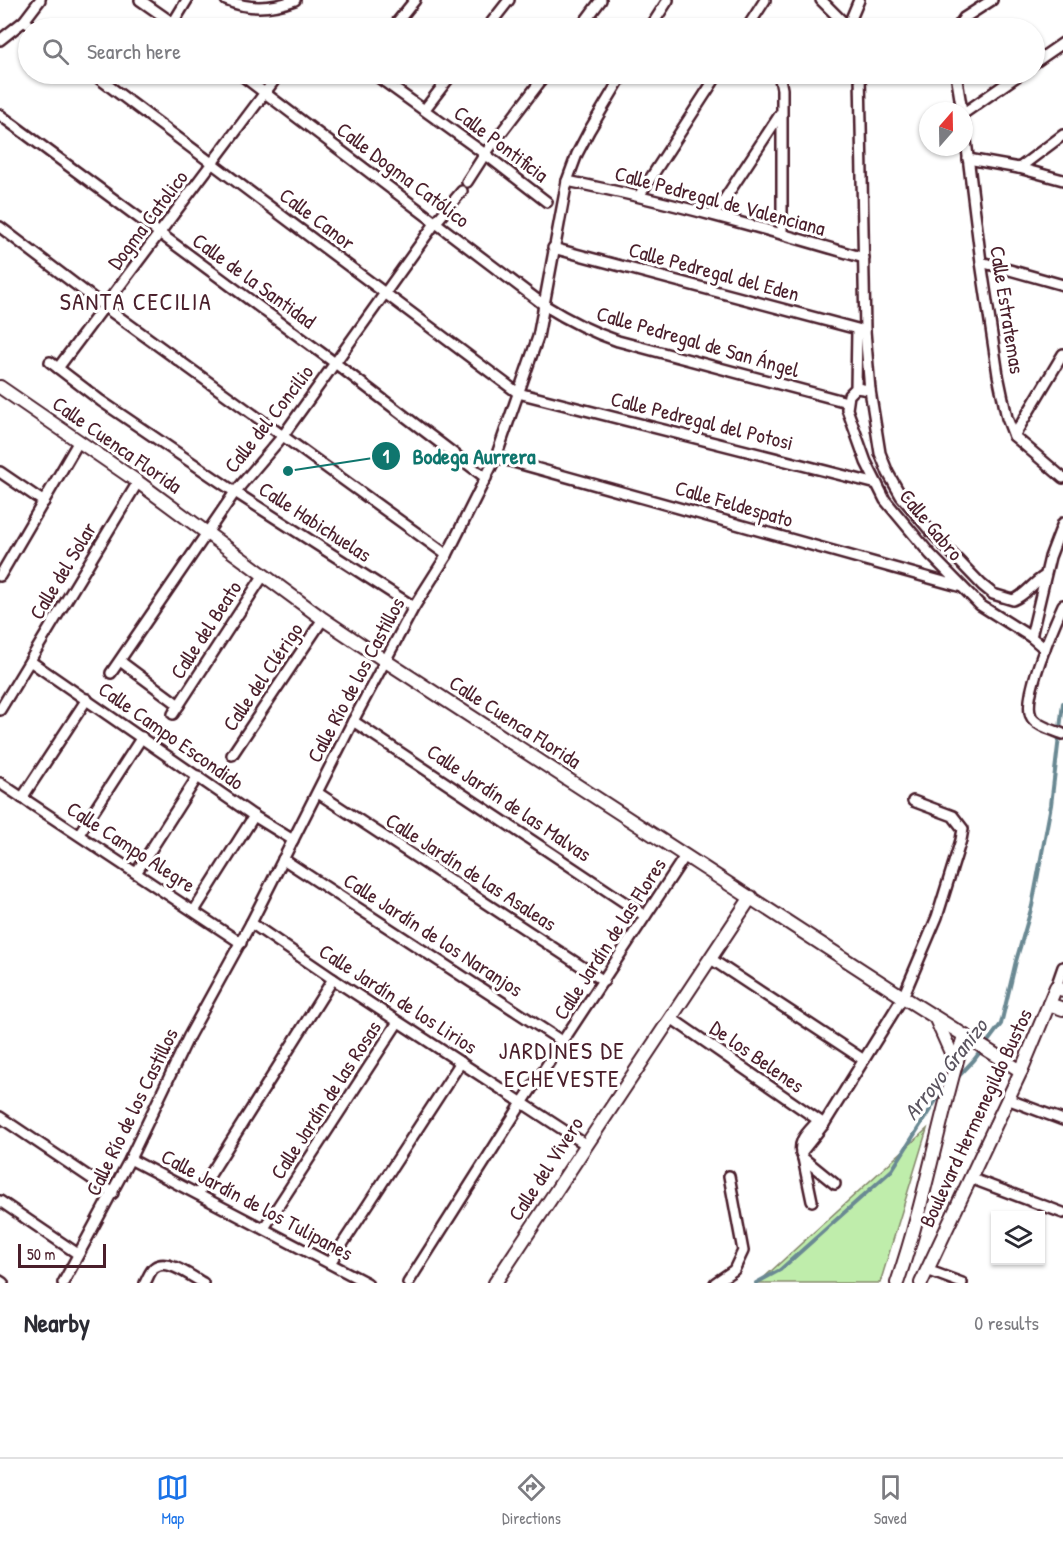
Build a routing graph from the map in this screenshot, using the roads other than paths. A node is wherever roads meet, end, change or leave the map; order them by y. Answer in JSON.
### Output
{"nodes":[{"id":1,"x":40,"y":0,"type":"edge"},
{"id":2,"x":140,"y":0,"type":"edge"},
{"id":3,"x":187,"y":0,"type":"edge"},
{"id":4,"x":226,"y":0,"type":"edge"},
{"id":5,"x":295,"y":0,"type":"edge"},
{"id":6,"x":414,"y":0,"type":"edge"},
{"id":7,"x":509,"y":0,"type":"edge"},
{"id":8,"x":601,"y":0,"type":"edge"},
{"id":9,"x":668,"y":0,"type":"edge"},
{"id":10,"x":765,"y":0,"type":"edge"},
{"id":11,"x":821,"y":0,"type":"edge"},
{"id":12,"x":859,"y":0,"type":"edge"},
{"id":13,"x":992,"y":0,"type":"edge"},
{"id":14,"x":267,"y":3,"type":"edge"},
{"id":15,"x":26,"y":18,"type":"edge"},
{"id":16,"x":165,"y":18,"type":"edge"},
{"id":17,"x":179,"y":18,"type":"edge"},
{"id":18,"x":400,"y":18,"type":"edge"},
{"id":19,"x":495,"y":18,"type":"edge"},
{"id":20,"x":588,"y":18,"type":"edge"},
{"id":21,"x":656,"y":18,"type":"edge"},
{"id":22,"x":753,"y":18,"type":"edge"},
{"id":23,"x":840,"y":18,"type":"edge"},
{"id":24,"x":852,"y":18,"type":"edge"},
{"id":25,"x":964,"y":18,"type":"edge"},
{"id":26,"x":18,"y":26,"type":"edge"},
{"id":27,"x":0,"y":40,"type":"edge"},
{"id":28,"x":1063,"y":43,"type":"edge"},
{"id":29,"x":1045,"y":56,"type":"edge"},
{"id":30,"x":106,"y":84,"type":"edge"},
{"id":31,"x":254,"y":84,"type":"edge"},
{"id":32,"x":272,"y":84,"type":"edge"},
{"id":33,"x":389,"y":84,"type":"edge"},
{"id":34,"x":444,"y":84,"type":"edge"},
{"id":35,"x":538,"y":84,"type":"edge"},
{"id":36,"x":617,"y":84,"type":"edge"},
{"id":37,"x":711,"y":84,"type":"edge"},
{"id":38,"x":781,"y":84,"type":"edge"},
{"id":39,"x":860,"y":84,"type":"edge"},
{"id":40,"x":959,"y":84,"type":"edge"},
{"id":41,"x":1005,"y":84,"type":"edge"},
{"id":42,"x":266,"y":93,"type":"junction"},
{"id":43,"x":961,"y":102,"type":"edge"},
{"id":44,"x":973,"y":105,"type":"edge"},
{"id":45,"x":425,"y":109,"type":"junction"},
{"id":46,"x":781,"y":113,"type":"junction"},
{"id":47,"x":0,"y":115,"type":"edge"},
{"id":48,"x":1063,"y":135,"type":"edge"},
{"id":49,"x":485,"y":154,"type":"junction"},
{"id":50,"x":968,"y":156,"type":"edge"},
{"id":51,"x":968,"y":159,"type":"junction"},
{"id":52,"x":213,"y":164,"type":"junction"},
{"id":53,"x":1019,"y":168,"type":"junction"},
{"id":54,"x":1063,"y":180,"type":"edge"},
{"id":55,"x":567,"y":181,"type":"junction"},
{"id":56,"x":639,"y":195,"type":"junction"},
{"id":57,"x":547,"y":202,"type":"dead end"},
{"id":58,"x":714,"y":215,"type":"junction"},
{"id":59,"x":436,"y":222,"type":"junction"},
{"id":60,"x":0,"y":227,"type":"edge"},
{"id":61,"x":160,"y":234,"type":"junction"},
{"id":62,"x":782,"y":234,"type":"junction"},
{"id":63,"x":554,"y":248,"type":"junction"},
{"id":64,"x":864,"y":258,"type":"junction"},
{"id":65,"x":981,"y":262,"type":"junction"},
{"id":66,"x":1063,"y":285,"type":"edge"},
{"id":67,"x":387,"y":293,"type":"junction"},
{"id":68,"x":544,"y":304,"type":"junction"},
{"id":69,"x":105,"y":307,"type":"junction"},
{"id":70,"x":861,"y":331,"type":"junction"},
{"id":71,"x":1063,"y":354,"type":"edge"},
{"id":72,"x":335,"y":363,"type":"junction"},
{"id":73,"x":54,"y":365,"type":"joint"},
{"id":74,"x":0,"y":387,"type":"edge"},
{"id":75,"x":856,"y":388,"type":"junction"},
{"id":76,"x":870,"y":390,"type":"junction"},
{"id":77,"x":518,"y":393,"type":"junction"},
{"id":78,"x":847,"y":402,"type":"junction"},
{"id":79,"x":1014,"y":436,"type":"junction"},
{"id":80,"x":282,"y":437,"type":"junction"},
{"id":81,"x":79,"y":441,"type":"junction"},
{"id":82,"x":496,"y":457,"type":"junction"},
{"id":83,"x":0,"y":472,"type":"edge"},
{"id":84,"x":486,"y":478,"type":"junction"},
{"id":85,"x":1063,"y":478,"type":"edge"},
{"id":86,"x":138,"y":482,"type":"junction"},
{"id":87,"x":877,"y":484,"type":"junction"},
{"id":88,"x":235,"y":492,"type":"junction"},
{"id":89,"x":44,"y":501,"type":"junction"},
{"id":90,"x":1063,"y":523,"type":"edge"},
{"id":91,"x":206,"y":533,"type":"junction"},
{"id":92,"x":447,"y":555,"type":"junction"},
{"id":93,"x":2,"y":569,"type":"edge"},
{"id":94,"x":263,"y":576,"type":"junction"},
{"id":95,"x":1045,"y":576,"type":"junction"},
{"id":96,"x":962,"y":587,"type":"junction"},
{"id":97,"x":1063,"y":605,"type":"edge"},
{"id":98,"x":414,"y":607,"type":"junction"},
{"id":99,"x":323,"y":619,"type":"junction"},
{"id":100,"x":1031,"y":637,"type":"junction"},
{"id":101,"x":1045,"y":649,"type":"junction"},
{"id":102,"x":384,"y":660,"type":"junction"},
{"id":103,"x":30,"y":661,"type":"junction"},
{"id":104,"x":120,"y":661,"type":"junction"},
{"id":105,"x":111,"y":673,"type":"dead end"},
{"id":106,"x":87,"y":699,"type":"junction"},
{"id":107,"x":179,"y":705,"type":"junction"},
{"id":108,"x":0,"y":710,"type":"edge"},
{"id":109,"x":173,"y":714,"type":"dead end"},
{"id":110,"x":353,"y":721,"type":"junction"},
{"id":111,"x":1063,"y":734,"type":"edge"},
{"id":112,"x":142,"y":737,"type":"junction"},
{"id":113,"x":232,"y":755,"type":"dead end"},
{"id":114,"x":198,"y":776,"type":"junction"},
{"id":115,"x":0,"y":783,"type":"edge"},
{"id":116,"x":318,"y":792,"type":"junction"},
{"id":117,"x":22,"y":798,"type":"junction"},
{"id":118,"x":913,"y":801,"type":"dead end"},
{"id":119,"x":254,"y":816,"type":"junction"},
{"id":120,"x":79,"y":834,"type":"junction"},
{"id":121,"x":293,"y":840,"type":"junction"},
{"id":122,"x":686,"y":856,"type":"junction"},
{"id":123,"x":283,"y":859,"type":"junction"},
{"id":124,"x":136,"y":873,"type":"junction"},
{"id":125,"x":751,"y":897,"type":"junction"},
{"id":126,"x":194,"y":911,"type":"junction"},
{"id":127,"x":645,"y":916,"type":"junction"},
{"id":128,"x":251,"y":923,"type":"junction"},
{"id":129,"x":241,"y":943,"type":"junction"},
{"id":130,"x":711,"y":959,"type":"junction"},
{"id":131,"x":1063,"y":968,"type":"edge"},
{"id":132,"x":333,"y":980,"type":"junction"},
{"id":133,"x":604,"y":981,"type":"junction"},
{"id":134,"x":1059,"y":989,"type":"edge"},
{"id":135,"x":903,"y":997,"type":"junction"},
{"id":136,"x":1049,"y":1004,"type":"junction"},
{"id":137,"x":1063,"y":1009,"type":"edge"},
{"id":138,"x":670,"y":1018,"type":"junction"},
{"id":139,"x":935,"y":1018,"type":"junction"},
{"id":140,"x":398,"y":1022,"type":"junction"},
{"id":141,"x":964,"y":1036,"type":"junction"},
{"id":142,"x":563,"y":1042,"type":"junction"},
{"id":143,"x":864,"y":1060,"type":"junction"},
{"id":144,"x":461,"y":1062,"type":"junction"},
{"id":145,"x":954,"y":1068,"type":"junction"},
{"id":146,"x":1021,"y":1071,"type":"junction"},
{"id":147,"x":1007,"y":1099,"type":"junction"},
{"id":148,"x":522,"y":1102,"type":"junction"},
{"id":149,"x":0,"y":1117,"type":"edge"},
{"id":150,"x":1063,"y":1120,"type":"edge"},
{"id":151,"x":821,"y":1122,"type":"junction"},
{"id":152,"x":585,"y":1144,"type":"junction"},
{"id":153,"x":802,"y":1156,"type":"junction"},
{"id":154,"x":130,"y":1159,"type":"junction"},
{"id":155,"x":729,"y":1176,"type":"dead end"},
{"id":156,"x":970,"y":1178,"type":"junction"},
{"id":157,"x":835,"y":1184,"type":"dead end"},
{"id":158,"x":113,"y":1193,"type":"junction"},
{"id":159,"x":198,"y":1194,"type":"junction"},
{"id":160,"x":0,"y":1201,"type":"edge"},
{"id":161,"x":813,"y":1201,"type":"dead end"},
{"id":162,"x":1063,"y":1213,"type":"edge"},
{"id":163,"x":264,"y":1228,"type":"junction"},
{"id":164,"x":78,"y":1254,"type":"junction"},
{"id":165,"x":330,"y":1263,"type":"junction"},
{"id":166,"x":927,"y":1270,"type":"junction"},
{"id":167,"x":63,"y":1283,"type":"edge"},
{"id":168,"x":145,"y":1283,"type":"edge"},
{"id":169,"x":203,"y":1283,"type":"edge"},
{"id":170,"x":367,"y":1283,"type":"edge"},
{"id":171,"x":408,"y":1283,"type":"edge"},
{"id":172,"x":495,"y":1283,"type":"edge"},
{"id":173,"x":715,"y":1283,"type":"edge"},
{"id":174,"x":897,"y":1283,"type":"edge"},
{"id":175,"x":921,"y":1283,"type":"edge"},
{"id":176,"x":962,"y":1283,"type":"edge"}],
"edges":[{"from":1,"to":15,"type":"street"},
{"from":2,"to":16,"type":"street"},
{"from":3,"to":17,"type":"street"},
{"from":4,"to":14,"type":"street"},
{"from":5,"to":14,"type":"street"},
{"from":6,"to":18,"type":"street"},
{"from":7,"to":19,"type":"street"},
{"from":8,"to":20,"type":"street"},
{"from":9,"to":21,"type":"street"},
{"from":10,"to":22,"type":"street"},
{"from":11,"to":23,"type":"street"},
{"from":12,"to":24,"type":"street"},
{"from":13,"to":25,"type":"street"},
{"from":26,"to":27,"type":"street"},
{"from":28,"to":29,"type":"street"},
{"from":30,"to":52,"type":"street","name":"Calle Canor"},
{"from":31,"to":42,"type":"street","name":"Calle Dogma Católico"},
{"from":32,"to":42,"type":"street"},
{"from":33,"to":45,"type":"street","name":"Calle Pontificia"},
{"from":34,"to":45,"type":"street"},
{"from":35,"to":49,"type":"street","name":"Calle del Concilio"},
{"from":36,"to":55,"type":"street","name":"Calle Río de los Castillos"},
{"from":37,"to":56,"type":"street"},
{"from":38,"to":46,"type":"street"},
{"from":39,"to":64,"type":"street","name":"Calle Gabro"},
{"from":40,"to":43,"type":"street"},
{"from":41,"to":44,"type":"street"},
{"from":42,"to":52,"type":"street","name":"Dogma Catolico"},
{"from":42,"to":59,"type":"street","name":"Calle Dogma Católico"},
{"from":45,"to":49,"type":"street","name":"Calle Pontificia"},
{"from":46,"to":58,"type":"street"},
{"from":46,"to":62,"type":"street"},
{"from":47,"to":61,"type":"street","name":"Calle de la Santidad"},
{"from":48,"to":53,"type":"street"},
{"from":49,"to":57,"type":"street","name":"Calle Pontificia"},
{"from":49,"to":59,"type":"street","name":"Calle del Concilio"},
{"from":50,"to":51,"type":"street","name":"Calle Estratemas"},
{"from":51,"to":53,"type":"street"},
{"from":51,"to":65,"type":"street","name":"Calle Estratemas"},
{"from":52,"to":61,"type":"street","name":"Dogma Catolico"},
{"from":52,"to":67,"type":"street","name":"Calle Canor"},
{"from":53,"to":54,"type":"street"},
{"from":55,"to":56,"type":"street","name":"Calle Pedregal de Valenciana"},
{"from":55,"to":63,"type":"street","name":"Calle Río de los Castillos"},
{"from":56,"to":58,"type":"street","name":"Calle Pedregal de Valenciana"},
{"from":58,"to":62,"type":"street","name":"Calle Pedregal de Valenciana"},
{"from":59,"to":67,"type":"street","name":"Calle del Concilio"},
{"from":59,"to":68,"type":"street","name":"Calle Dogma Católico"},
{"from":60,"to":69,"type":"street"},
{"from":61,"to":69,"type":"street","name":"Dogma Catolico"},
{"from":61,"to":72,"type":"street","name":"Calle de la Santidad"},
{"from":62,"to":64,"type":"street","name":"Calle Pedregal de Valenciana"},
{"from":63,"to":68,"type":"street","name":"Calle Río de los Castillos"},
{"from":63,"to":70,"type":"street","name":"Calle Pedregal del Eden"},
{"from":64,"to":70,"type":"street","name":"Calle Gabro"},
{"from":65,"to":66,"type":"street"},
{"from":65,"to":79,"type":"street","name":"Calle Estratemas"},
{"from":67,"to":72,"type":"street","name":"Calle del Concilio"},
{"from":67,"to":77,"type":"street","name":"Calle Canor"},
{"from":68,"to":77,"type":"street","name":"Calle Río de los Castillos"},
{"from":68,"to":78,"type":"street","name":"Calle Pedregal de San Ángel"},
{"from":69,"to":73,"type":"street","name":"Dogma Catolico"},
{"from":69,"to":80,"type":"street"},
{"from":70,"to":75,"type":"street","name":"Calle Gabro"},
{"from":70,"to":76,"type":"street","name":"Calle Gabro"},
{"from":71,"to":79,"type":"street"},
{"from":72,"to":80,"type":"street","name":"Calle del Concilio"},
{"from":72,"to":84,"type":"street","name":"Calle de la Santidad"},
{"from":73,"to":88,"type":"street","name":"Calle Habichuelas"},
{"from":74,"to":81,"type":"street","name":"Calle Cuenca Florida"},
{"from":75,"to":76,"type":"street"},
{"from":75,"to":78,"type":"street"},
{"from":76,"to":95,"type":"street","name":"Calle Gabro"},
{"from":77,"to":82,"type":"street","name":"Calle Río de los Castillos"},
{"from":77,"to":87,"type":"street","name":"Calle Pedregal del Potosi"},
{"from":78,"to":87,"type":"street","name":"Calle Gabro"},
{"from":79,"to":85,"type":"street"},
{"from":80,"to":88,"type":"street","name":"Calle del Concilio"},
{"from":80,"to":92,"type":"street"},
{"from":81,"to":86,"type":"street","name":"Calle Cuenca Florida"},
{"from":81,"to":89,"type":"street"},
{"from":82,"to":84,"type":"street","name":"Calle Río de los Castillos"},
{"from":82,"to":96,"type":"street","name":"Calle Feldespato"},
{"from":83,"to":89,"type":"street"},
{"from":84,"to":92,"type":"street","name":"Calle Río de los Castillos"},
{"from":86,"to":91,"type":"street","name":"Calle Cuenca Florida"},
{"from":86,"to":103,"type":"street","name":"Calle del Solar"},
{"from":87,"to":96,"type":"street","name":"Calle Gabro"},
{"from":88,"to":91,"type":"street","name":"Calle del Concilio"},
{"from":88,"to":98,"type":"street","name":"Calle Habichuelas"},
{"from":89,"to":93,"type":"street"},
{"from":90,"to":95,"type":"street"},
{"from":91,"to":94,"type":"street","name":"Calle Cuenca Florida"},
{"from":91,"to":104,"type":"street","name":"Calle del Concilio"},
{"from":92,"to":98,"type":"street","name":"Calle Río de los Castillos"},
{"from":94,"to":99,"type":"street","name":"Calle Cuenca Florida"},
{"from":94,"to":107,"type":"street","name":"Calle del Beato"},
{"from":95,"to":100,"type":"street"},
{"from":96,"to":100,"type":"street","name":"Calle Gabro"},
{"from":97,"to":101,"type":"street"},
{"from":98,"to":102,"type":"street","name":"Calle Río de los Castillos"},
{"from":99,"to":102,"type":"street","name":"Calle Cuenca Florida"},
{"from":99,"to":113,"type":"street","name":"Calle del Clérigo"},
{"from":100,"to":101,"type":"street","name":"Calle Gabro"},
{"from":101,"to":111,"type":"street"},
{"from":102,"to":110,"type":"street","name":"Calle Río de los Castillos"},
{"from":102,"to":122,"type":"street","name":"Calle Cuenca Florida"},
{"from":103,"to":106,"type":"street","name":"Calle Campo Escondido"},
{"from":103,"to":108,"type":"street","name":"Calle del Solar"},
{"from":104,"to":105,"type":"street","name":"Calle del Concilio"},
{"from":104,"to":107,"type":"street"},
{"from":106,"to":112,"type":"street","name":"Calle Campo Escondido"},
{"from":106,"to":117,"type":"street"},
{"from":107,"to":109,"type":"street","name":"Calle del Beato"},
{"from":110,"to":116,"type":"street","name":"Calle Río de los Castillos"},
{"from":110,"to":127,"type":"street","name":"Calle Jardín de las Malvas"},
{"from":112,"to":114,"type":"street","name":"Calle Campo Escondido"},
{"from":112,"to":120,"type":"street"},
{"from":114,"to":119,"type":"street","name":"Calle Campo Escondido"},
{"from":114,"to":124,"type":"street"},
{"from":115,"to":117,"type":"street","name":"Calle Campo Alegre"},
{"from":116,"to":121,"type":"street","name":"Calle Río de los Castillos"},
{"from":116,"to":133,"type":"street","name":"Calle Jardín de las Asaleas"},
{"from":117,"to":120,"type":"street","name":"Calle Campo Alegre"},
{"from":118,"to":135,"type":"street"},
{"from":119,"to":121,"type":"street","name":"Calle Campo Escondido"},
{"from":119,"to":126,"type":"street"},
{"from":120,"to":124,"type":"street","name":"Calle Campo Alegre"},
{"from":121,"to":123,"type":"street","name":"Calle Río de los Castillos"},
{"from":122,"to":125,"type":"street","name":"Calle Cuenca Florida"},
{"from":122,"to":127,"type":"street","name":"Calle Jardín de las Flores"},
{"from":123,"to":128,"type":"street","name":"Calle Río de los Castillos"},
{"from":123,"to":142,"type":"street","name":"Calle Jardín de los Naranjos"},
{"from":124,"to":126,"type":"street","name":"Calle Campo Alegre"},
{"from":125,"to":130,"type":"street","name":"Calle del Vivero"},
{"from":125,"to":135,"type":"street","name":"Calle Cuenca Florida"},
{"from":126,"to":129,"type":"street","name":"Calle Campo Alegre"},
{"from":127,"to":133,"type":"street","name":"Calle Jardín de las Flores"},
{"from":128,"to":129,"type":"street","name":"Calle Río de los Castillos"},
{"from":128,"to":132,"type":"street","name":"Calle Jardín de los Lirios"},
{"from":129,"to":154,"type":"street","name":"Calle Río de los Castillos"},
{"from":130,"to":138,"type":"street","name":"Calle del Vivero"},
{"from":130,"to":143,"type":"street"},
{"from":131,"to":134,"type":"street","name":"Boulevard Hermenegildo Bustos"},
{"from":132,"to":140,"type":"street","name":"Calle Jardín de los Lirios"},
{"from":132,"to":159,"type":"street"},
{"from":133,"to":142,"type":"street","name":"Calle Jardín de las Flores"},
{"from":134,"to":136,"type":"street","name":"Boulevard Hermenegildo Bustos"},
{"from":135,"to":139,"type":"street","name":"Calle Cuenca Florida"},
{"from":135,"to":143,"type":"street"},
{"from":136,"to":137,"type":"street"},
{"from":136,"to":146,"type":"street","name":"Boulevard Hermenegildo Bustos"},
{"from":138,"to":151,"type":"street","name":"De los Belenes"},
{"from":138,"to":152,"type":"street","name":"Calle del Vivero"},
{"from":139,"to":141,"type":"street","name":"Calle Cuenca Florida"},
{"from":139,"to":145,"type":"street"},
{"from":140,"to":144,"type":"street","name":"Calle Jardín de los Lirios"},
{"from":140,"to":163,"type":"street","name":"Calle Jardín de las Rosas"},
{"from":141,"to":145,"type":"street","name":"Boulevard Hermenegildo Bustos"},
{"from":141,"to":146,"type":"street","name":"Calle Cuenca Florida"},
{"from":142,"to":148,"type":"street","name":"Calle Jardín de las Flores"},
{"from":143,"to":151,"type":"street"},
{"from":144,"to":148,"type":"street","name":"Calle Jardín de los Lirios"},
{"from":144,"to":165,"type":"street"},
{"from":145,"to":174,"type":"street","name":"Boulevard Hermenegildo Bustos"},
{"from":146,"to":147,"type":"street","name":"Boulevard Hermenegildo Bustos"},
{"from":147,"to":150,"type":"street"},
{"from":147,"to":156,"type":"street","name":"Boulevard Hermenegildo Bustos"},
{"from":148,"to":152,"type":"street","name":"Calle Jardín de los Lirios"},
{"from":148,"to":171,"type":"street","name":"Calle Jardín de las Flores"},
{"from":149,"to":158,"type":"street"},
{"from":151,"to":153,"type":"street"},
{"from":152,"to":172,"type":"street","name":"Calle del Vivero"},
{"from":153,"to":157,"type":"street"},
{"from":153,"to":161,"type":"street"},
{"from":154,"to":158,"type":"street","name":"Calle Río de los Castillos"},
{"from":154,"to":159,"type":"street","name":"Calle Jardín de los Tulipanes"},
{"from":155,"to":173,"type":"street"},
{"from":156,"to":162,"type":"street"},
{"from":156,"to":166,"type":"street","name":"Boulevard Hermenegildo Bustos"},
{"from":158,"to":164,"type":"street","name":"Calle Río de los Castillos"},
{"from":159,"to":163,"type":"street","name":"Calle Jardín de los Tulipanes"},
{"from":160,"to":164,"type":"street"},
{"from":163,"to":165,"type":"street","name":"Calle Jardín de los Tulipanes"},
{"from":164,"to":167,"type":"street","name":"Calle Río de los Castillos"},
{"from":165,"to":170,"type":"street","name":"Calle Jardín de los Tulipanes"},
{"from":166,"to":175,"type":"street","name":"Boulevard Hermenegildo Bustos"},
{"from":166,"to":176,"type":"street"},
{"from":168,"to":169,"type":"street"}]}
